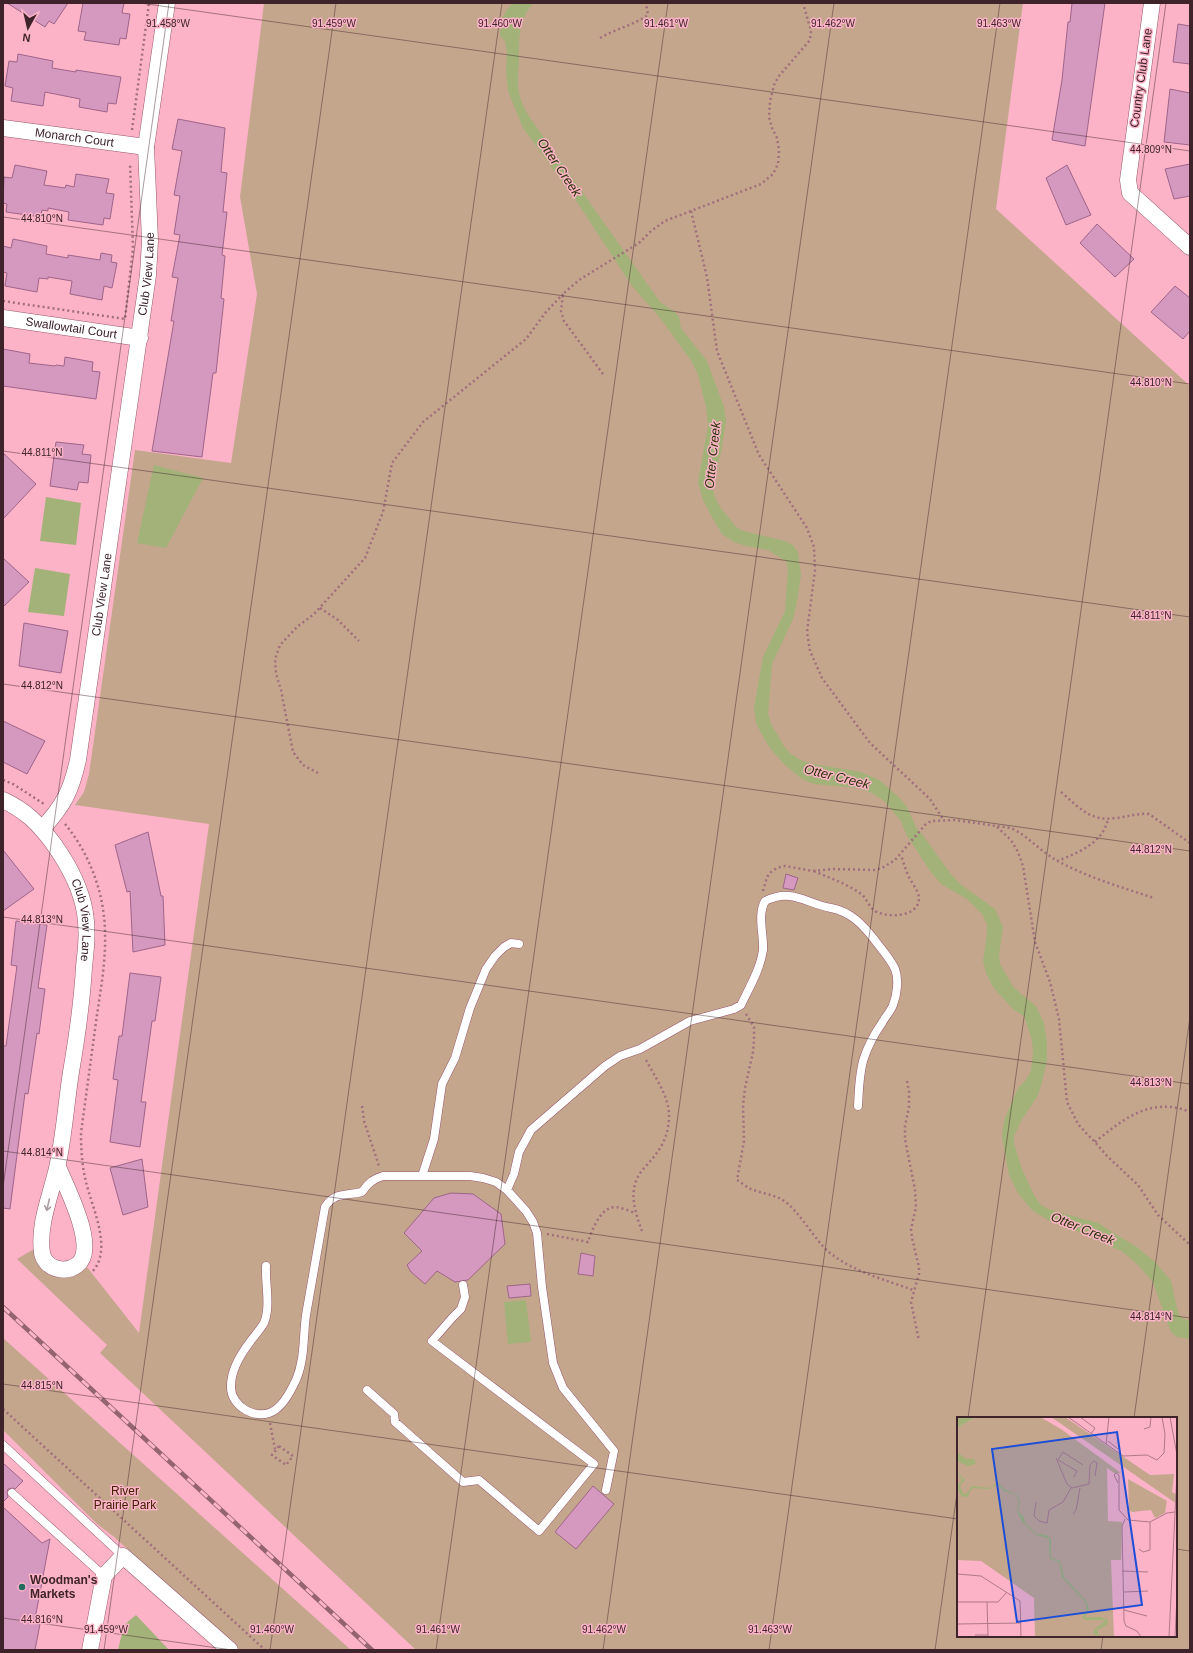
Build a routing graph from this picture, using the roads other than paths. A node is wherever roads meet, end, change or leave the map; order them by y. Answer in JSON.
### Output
{"nodes":[{"id":1,"x":167,"y":3,"type":"edge"},
{"id":2,"x":1152,"y":3,"type":"edge"},
{"id":3,"x":3,"y":128,"type":"edge"},
{"id":4,"x":146,"y":147,"type":"junction"},
{"id":5,"x":1190,"y":247,"type":"edge"},
{"id":6,"x":3,"y":318,"type":"edge"},
{"id":7,"x":140,"y":338,"type":"junction"},
{"id":8,"x":3,"y":800,"type":"edge"},
{"id":9,"x":42,"y":829,"type":"junction"},
{"id":10,"x":519,"y":944,"type":"dead end"},
{"id":11,"x":858,"y":1106,"type":"dead end"},
{"id":12,"x":58,"y":1167,"type":"junction"},
{"id":13,"x":422,"y":1176,"type":"junction"},
{"id":14,"x":507,"y":1190,"type":"junction"},
{"id":15,"x":266,"y":1266,"type":"dead end"},
{"id":16,"x":463,"y":1285,"type":"dead end"},
{"id":17,"x":367,"y":1390,"type":"dead end"},
{"id":18,"x":3,"y":1445,"type":"edge"},
{"id":19,"x":606,"y":1490,"type":"dead end"},
{"id":20,"x":12,"y":1493,"type":"dead end"},
{"id":21,"x":123,"y":1556,"type":"junction"},
{"id":22,"x":104,"y":1576,"type":"junction"},
{"id":23,"x":90,"y":1650,"type":"edge"},
{"id":24,"x":230,"y":1650,"type":"edge"}],
"edges":[{"from":1,"to":4,"type":"street","name":"Club View Lane"},
{"from":2,"to":5,"type":"street","name":"Country Club Lane"},
{"from":3,"to":4,"type":"street","name":"Monarch Court"},
{"from":4,"to":7,"type":"street","name":"Club View Lane"},
{"from":6,"to":7,"type":"street","name":"Swallowtail Court"},
{"from":7,"to":9,"type":"street","name":"Club View Lane"},
{"from":8,"to":9,"type":"street"},
{"from":9,"to":12,"type":"street","name":"Club View Lane"},
{"from":10,"to":13,"type":"lane"},
{"from":11,"to":14,"type":"lane"},
{"from":12,"to":12,"type":"street","name":"Club View Lane","one_way":true},
{"from":13,"to":14,"type":"lane"},
{"from":13,"to":15,"type":"lane"},
{"from":14,"to":19,"type":"lane"},
{"from":16,"to":17,"type":"lane"},
{"from":18,"to":21,"type":"lane"},
{"from":20,"to":22,"type":"lane"},
{"from":21,"to":22,"type":"street"},
{"from":21,"to":24,"type":"street"},
{"from":22,"to":23,"type":"street"}]}
